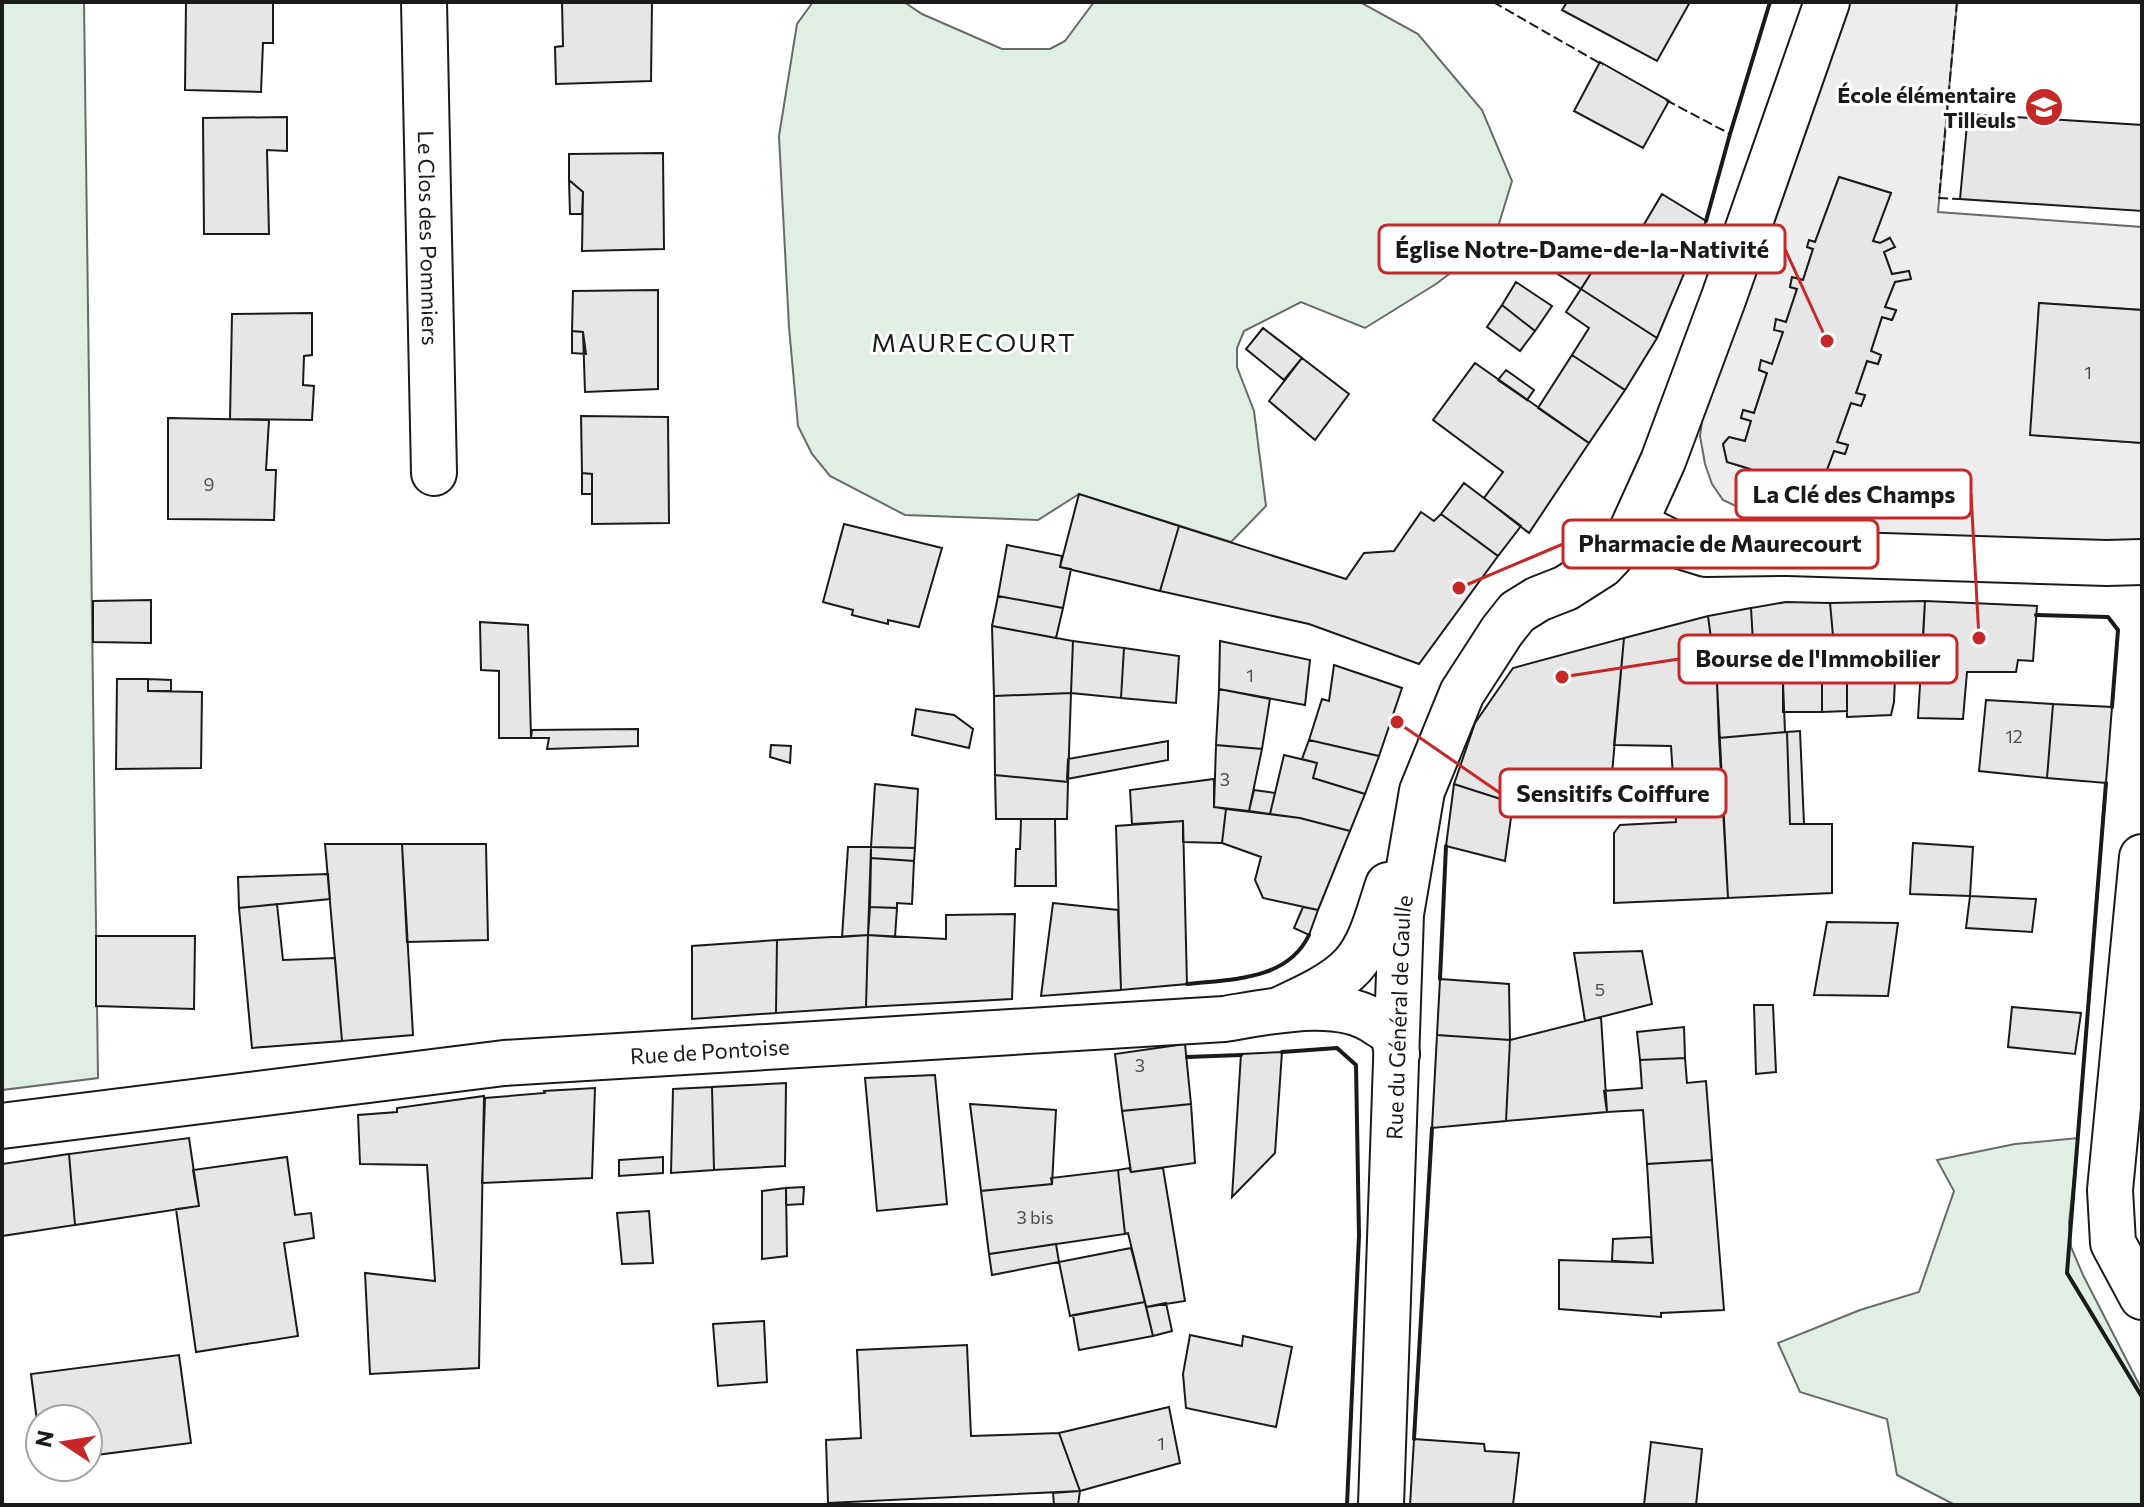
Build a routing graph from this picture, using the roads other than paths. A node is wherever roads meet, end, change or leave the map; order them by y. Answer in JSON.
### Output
{"nodes":[{"id":1,"x":424,"y":2,"type":"edge"},
{"id":2,"x":1827,"y":2,"type":"edge"},
{"id":3,"x":434,"y":473,"type":"dead end"},
{"id":4,"x":1635,"y":524,"type":"junction"},
{"id":5,"x":2130,"y":567,"type":"edge"},
{"id":6,"x":1422,"y":791,"type":"junction"},
{"id":7,"x":2142,"y":857,"type":"edge"},
{"id":8,"x":1277,"y":1011,"type":"junction"},
{"id":9,"x":1397,"y":1054,"type":"junction"},
{"id":10,"x":2,"y":1126,"type":"edge"},
{"id":11,"x":2142,"y":1297,"type":"edge"},
{"id":12,"x":1381,"y":1505,"type":"edge"}],
"edges":[{"from":1,"to":3,"type":"street","name":"Le Clos des Pommiers"},
{"from":2,"to":4,"type":"street","name":"Rue du Général de Gaulle"},
{"from":4,"to":5,"type":"street"},
{"from":4,"to":6,"type":"street","name":"Rue du Général de Gaulle"},
{"from":6,"to":8,"type":"street"},
{"from":6,"to":9,"type":"street","name":"Rue du Général de Gaulle"},
{"from":7,"to":11,"type":"street"},
{"from":8,"to":9,"type":"street","name":"Rue de Pontoise"},
{"from":8,"to":10,"type":"street","name":"Rue de Pontoise"},
{"from":9,"to":12,"type":"street","name":"Rue du Général de Gaulle"}]}
